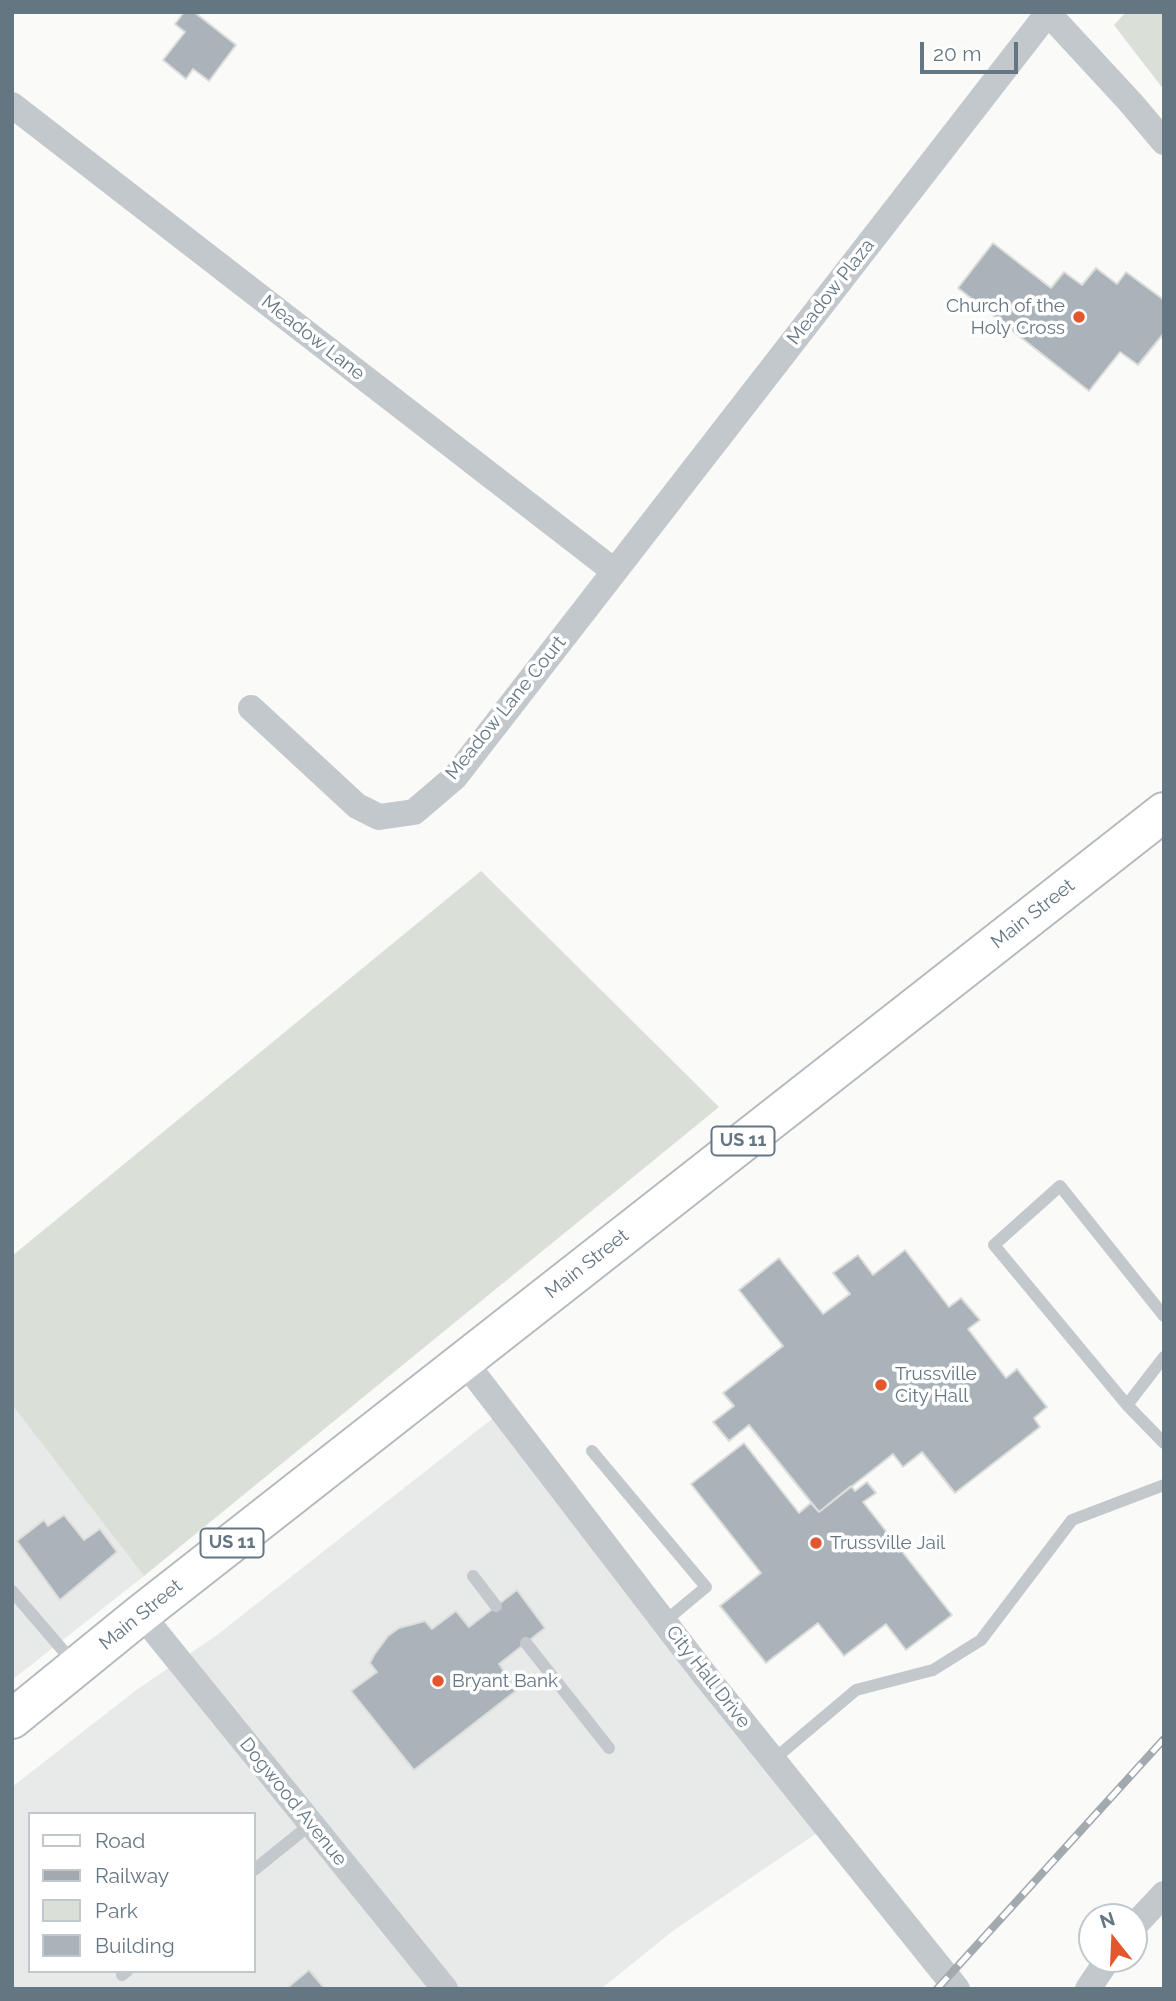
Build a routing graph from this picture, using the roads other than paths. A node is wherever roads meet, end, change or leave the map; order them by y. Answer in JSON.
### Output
{"nodes":[{"id":1,"x":1047,"y":12,"type":"edge"},
{"id":2,"x":12,"y":105,"type":"edge"},
{"id":3,"x":1164,"y":142,"type":"edge"},
{"id":4,"x":614,"y":571,"type":"junction"},
{"id":5,"x":251,"y":708,"type":"dead end"},
{"id":6,"x":1164,"y":812,"type":"edge"},
{"id":7,"x":1164,"y":1316,"type":"edge"},
{"id":8,"x":1164,"y":1357,"type":"edge"},
{"id":9,"x":464,"y":1361,"type":"junction"},
{"id":10,"x":1127,"y":1405,"type":"junction"},
{"id":11,"x":1164,"y":1443,"type":"edge"},
{"id":12,"x":592,"y":1451,"type":"dead end"},
{"id":13,"x":1164,"y":1485,"type":"edge"},
{"id":14,"x":473,"y":1576,"type":"dead end"},
{"id":15,"x":12,"y":1591,"type":"edge"},
{"id":16,"x":496,"y":1606,"type":"dead end"},
{"id":17,"x":141,"y":1614,"type":"junction"},
{"id":18,"x":664,"y":1622,"type":"junction"},
{"id":19,"x":526,"y":1643,"type":"dead end"},
{"id":20,"x":77,"y":1666,"type":"junction"},
{"id":21,"x":12,"y":1719,"type":"edge"},
{"id":22,"x":609,"y":1748,"type":"dead end"},
{"id":23,"x":773,"y":1760,"type":"junction"},
{"id":24,"x":311,"y":1824,"type":"junction"},
{"id":25,"x":256,"y":1868,"type":"edge"},
{"id":26,"x":1164,"y":1894,"type":"edge"},
{"id":27,"x":1148,"y":1911,"type":"edge"},
{"id":28,"x":1099,"y":1973,"type":"edge"},
{"id":29,"x":445,"y":1989,"type":"edge"},
{"id":30,"x":957,"y":1989,"type":"edge"},
{"id":31,"x":1088,"y":1989,"type":"edge"}],
"edges":[{"from":1,"to":3,"type":"street"},
{"from":1,"to":4,"type":"street","name":"Meadow Plaza"},
{"from":2,"to":4,"type":"street","name":"Meadow Lane"},
{"from":4,"to":5,"type":"street","name":"Meadow Lane Court"},
{"from":6,"to":9,"type":"main road","name":"Main Street","number":"US 11"},
{"from":7,"to":10,"type":"lane"},
{"from":8,"to":10,"type":"lane"},
{"from":9,"to":17,"type":"main road","name":"Main Street","number":"US 11"},
{"from":9,"to":18,"type":"street","name":"City Hall Drive"},
{"from":10,"to":11,"type":"lane"},
{"from":12,"to":18,"type":"lane"},
{"from":13,"to":23,"type":"lane"},
{"from":14,"to":16,"type":"lane"},
{"from":15,"to":20,"type":"lane"},
{"from":17,"to":20,"type":"main road","name":"Main Street","number":"US 11"},
{"from":17,"to":24,"type":"street","name":"Dogwood Avenue"},
{"from":18,"to":23,"type":"street","name":"City Hall Drive"},
{"from":19,"to":22,"type":"lane"},
{"from":20,"to":21,"type":"main road","name":"Main Street","number":"US 11"},
{"from":23,"to":30,"type":"street","name":"City Hall Drive"},
{"from":24,"to":25,"type":"lane"},
{"from":24,"to":29,"type":"street","name":"Dogwood Avenue"},
{"from":26,"to":27,"type":"street"},
{"from":28,"to":31,"type":"street"}]}
